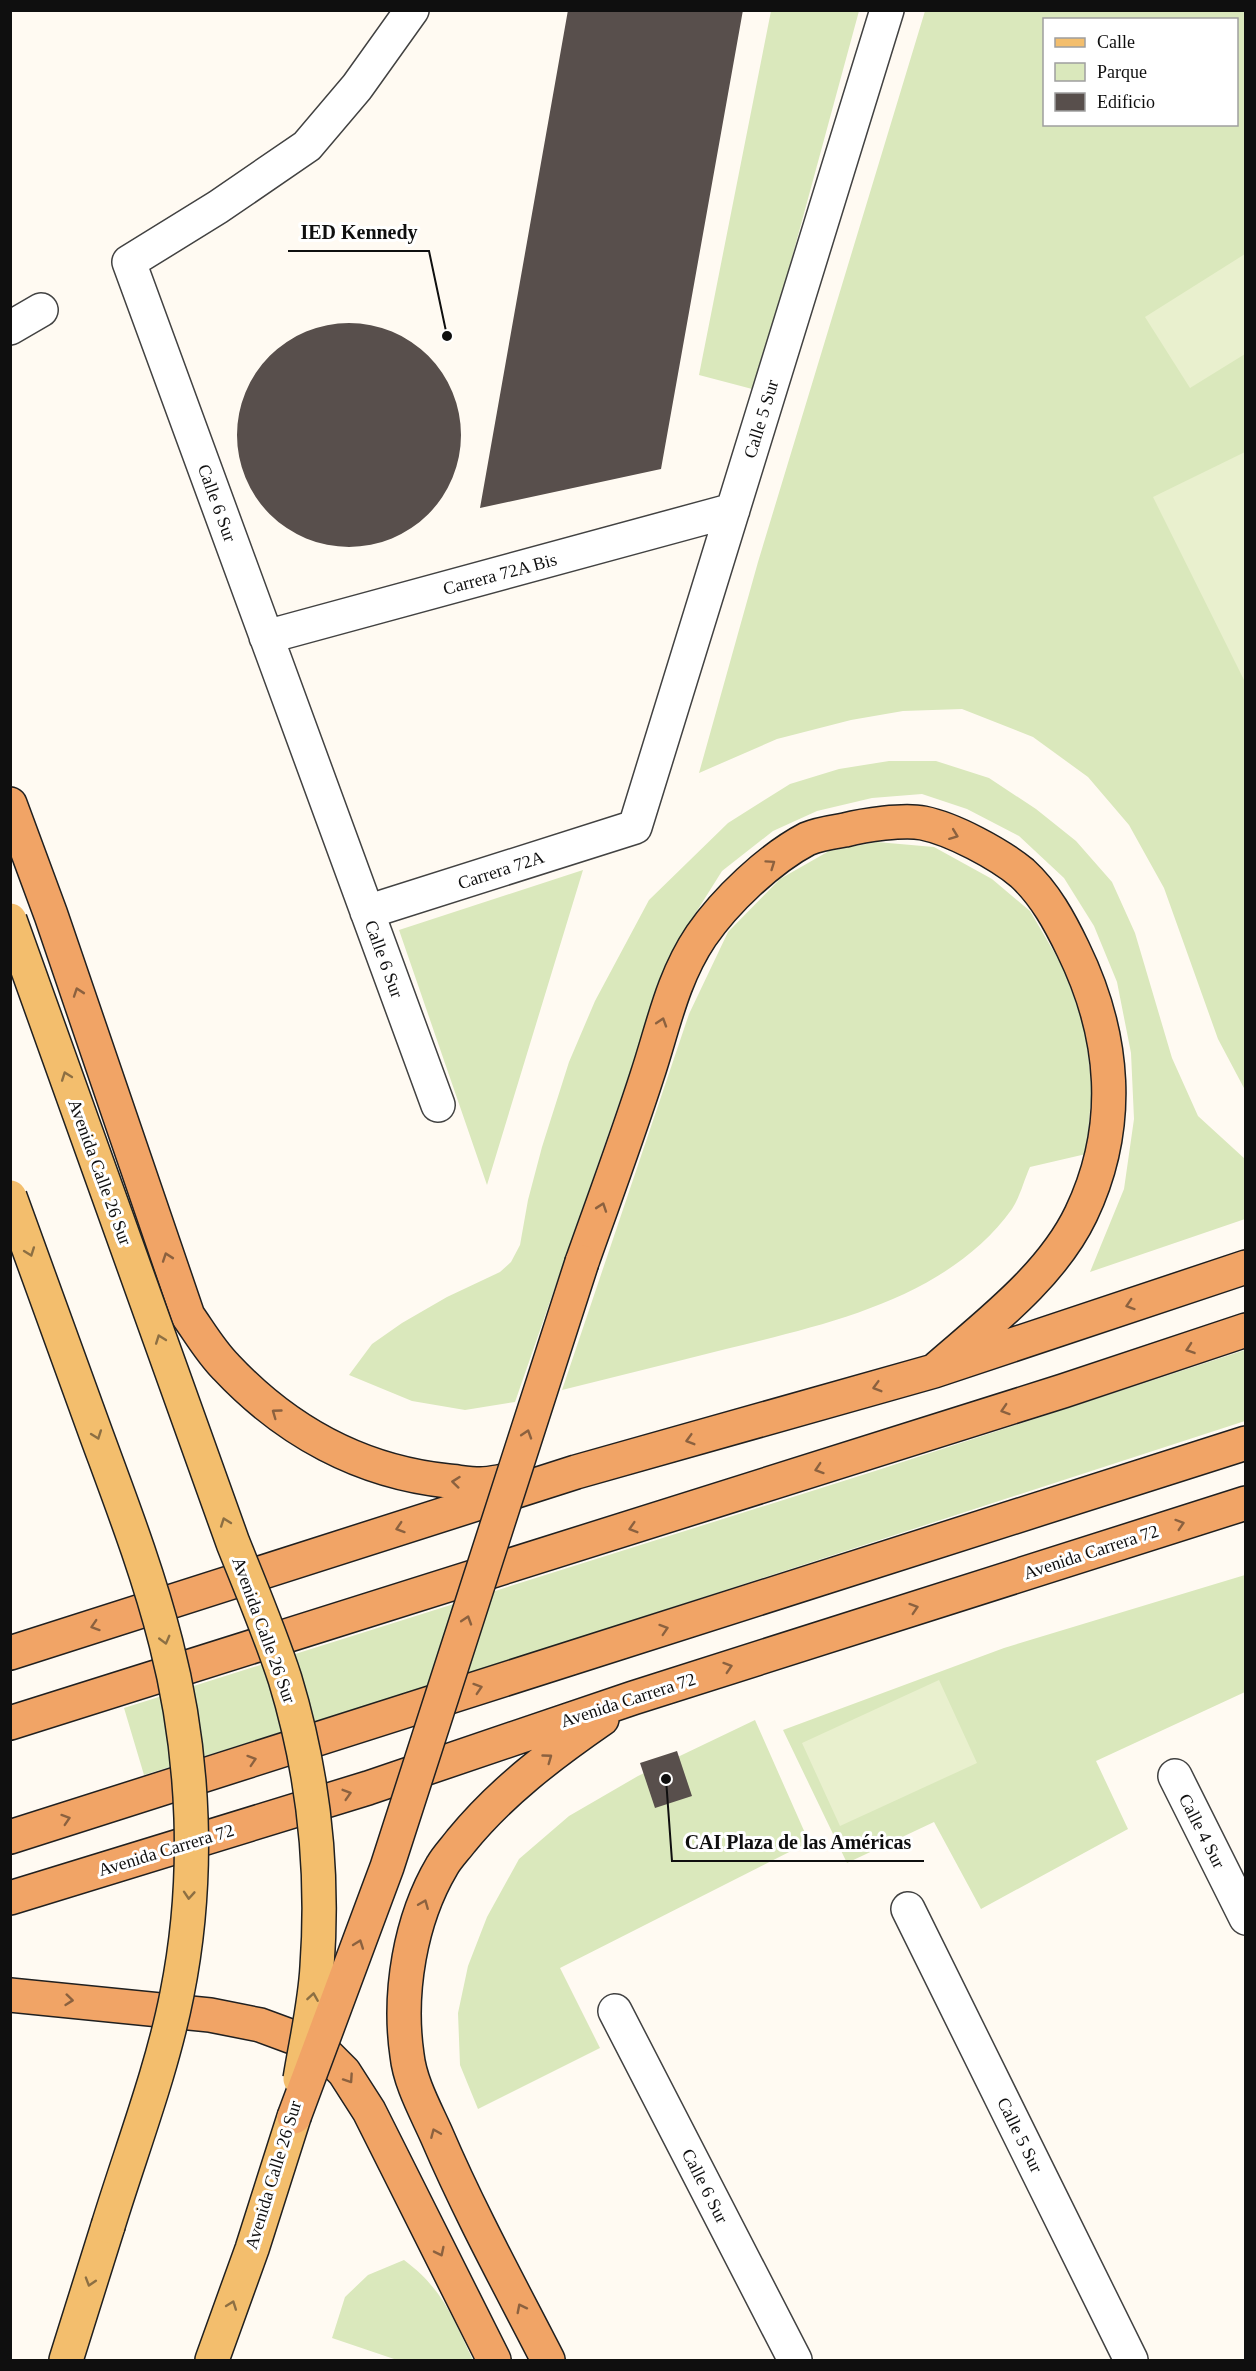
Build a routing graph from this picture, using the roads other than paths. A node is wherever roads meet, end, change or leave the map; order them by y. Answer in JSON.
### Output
{"nodes":[{"id":1,"x":412,"y":10,"type":"edge"},
{"id":2,"x":887,"y":10,"type":"edge"},
{"id":3,"x":41,"y":310,"type":"dead end"},
{"id":4,"x":10,"y":328,"type":"edge"},
{"id":5,"x":733,"y":510,"type":"junction"},
{"id":6,"x":266,"y":637,"type":"junction"},
{"id":7,"x":10,"y":804,"type":"edge"},
{"id":8,"x":635,"y":827,"type":"joint"},
{"id":9,"x":367,"y":912,"type":"junction"},
{"id":10,"x":10,"y":920,"type":"edge"},
{"id":11,"x":438,"y":1105,"type":"dead end"},
{"id":12,"x":10,"y":1197,"type":"edge"},
{"id":13,"x":1245,"y":1267,"type":"edge"},
{"id":14,"x":1245,"y":1330,"type":"edge"},
{"id":15,"x":934,"y":1371,"type":"junction"},
{"id":16,"x":1245,"y":1443,"type":"edge"},
{"id":17,"x":576,"y":1472,"type":"junction"},
{"id":18,"x":1245,"y":1503,"type":"edge"},
{"id":19,"x":10,"y":1653,"type":"edge"},
{"id":20,"x":633,"y":1698,"type":"junction"},
{"id":21,"x":10,"y":1724,"type":"edge"},
{"id":22,"x":1175,"y":1776,"type":"dead end"},
{"id":23,"x":10,"y":1836,"type":"edge"},
{"id":24,"x":10,"y":1898,"type":"edge"},
{"id":25,"x":908,"y":1909,"type":"dead end"},
{"id":26,"x":1245,"y":1918,"type":"edge"},
{"id":27,"x":10,"y":1995,"type":"edge"},
{"id":28,"x":615,"y":2011,"type":"dead end"},
{"id":29,"x":294,"y":2117,"type":"junction"},
{"id":30,"x":66,"y":2361,"type":"edge"},
{"id":31,"x":212,"y":2361,"type":"edge"},
{"id":32,"x":494,"y":2361,"type":"edge"},
{"id":33,"x":548,"y":2361,"type":"edge"},
{"id":34,"x":795,"y":2361,"type":"edge"},
{"id":35,"x":1131,"y":2361,"type":"edge"}],
"edges":[{"from":1,"to":6,"type":"street","name":"Calle 6 Sur"},
{"from":2,"to":5,"type":"street","name":"Calle 5 Sur"},
{"from":3,"to":4,"type":"street"},
{"from":5,"to":6,"type":"street","name":"Carrera 72A Bis"},
{"from":5,"to":8,"type":"street","name":"Calle 5 Sur"},
{"from":6,"to":9,"type":"street","name":"Calle 6 Sur"},
{"from":17,"to":7,"type":"highway","one_way":true},
{"from":8,"to":9,"type":"street","name":"Carrera 72A"},
{"from":9,"to":11,"type":"street","name":"Calle 6 Sur"},
{"from":29,"to":10,"type":"main road","name":"Avenida Calle 26 Sur","one_way":true,"bridge":true},
{"from":12,"to":30,"type":"main road","one_way":true,"bridge":true},
{"from":13,"to":15,"type":"highway","one_way":true},
{"from":14,"to":21,"type":"highway","one_way":true},
{"from":15,"to":17,"type":"highway","one_way":true},
{"from":29,"to":15,"type":"highway","one_way":true,"bridge":true},
{"from":23,"to":16,"type":"highway","one_way":true},
{"from":17,"to":19,"type":"highway","one_way":true},
{"from":20,"to":18,"type":"highway","name":"Avenida Carrera 72","one_way":true},
{"from":24,"to":20,"type":"highway","name":"Avenida Carrera 72","one_way":true},
{"from":33,"to":20,"type":"highway","one_way":true},
{"from":22,"to":26,"type":"street","name":"Calle 4 Sur"},
{"from":25,"to":35,"type":"street","name":"Calle 5 Sur"},
{"from":27,"to":32,"type":"highway","one_way":true},
{"from":28,"to":34,"type":"street","name":"Calle 6 Sur"},
{"from":31,"to":29,"type":"main road","name":"Avenida Calle 26 Sur","one_way":true}]}
